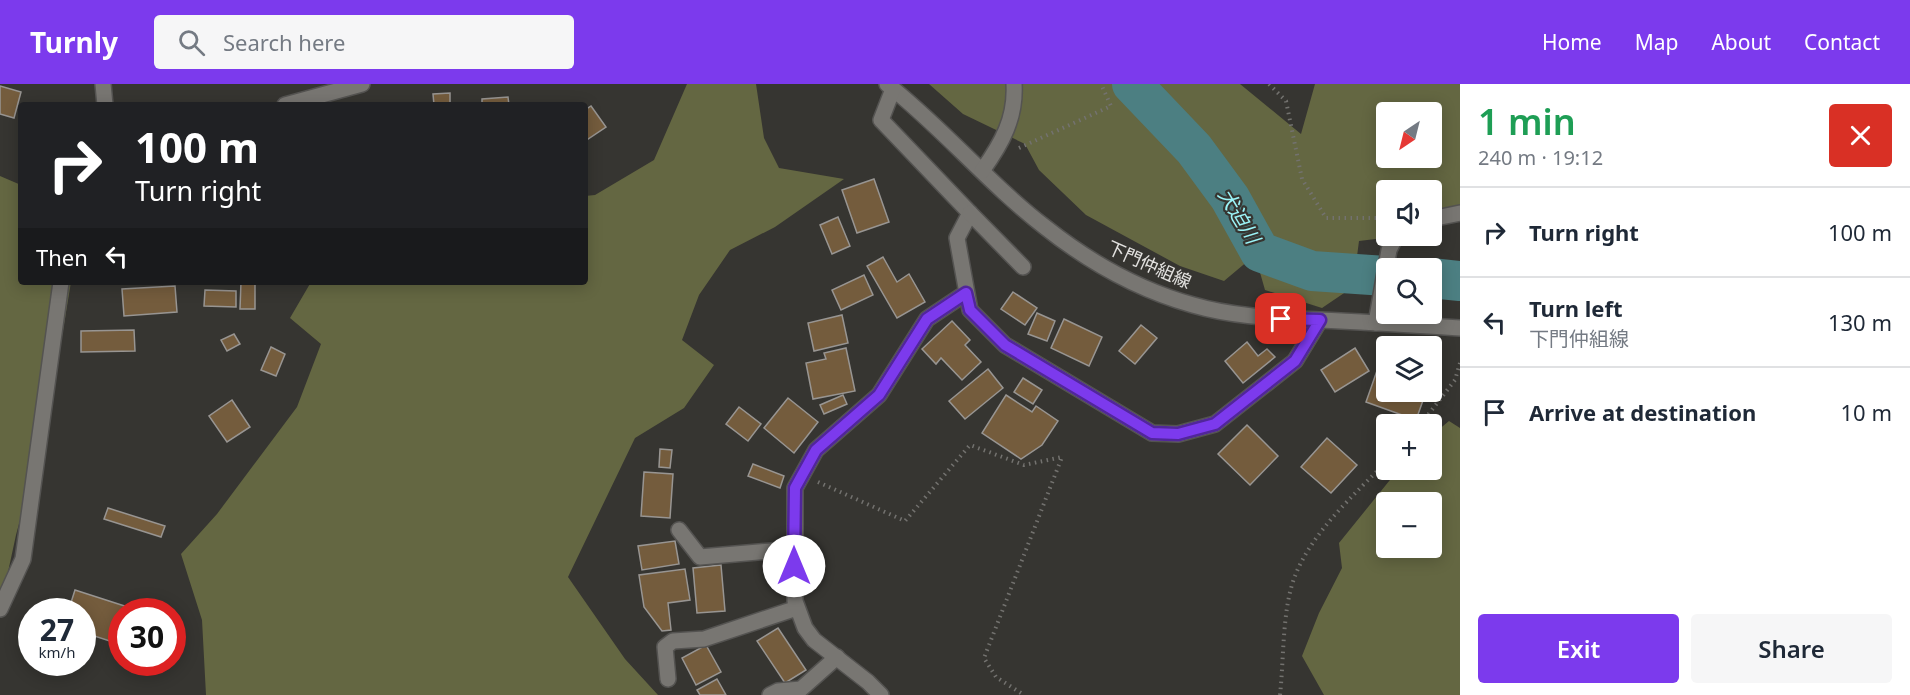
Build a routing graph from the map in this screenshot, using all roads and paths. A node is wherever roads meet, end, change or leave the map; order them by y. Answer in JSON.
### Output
{"nodes":[{"id":1,"x":103,"y":84,"type":"edge"},
{"id":2,"x":362,"y":84,"type":"edge"},
{"id":3,"x":1014,"y":84,"type":"edge"},
{"id":4,"x":1101,"y":84,"type":"edge"},
{"id":5,"x":1269,"y":84,"type":"edge"},
{"id":6,"x":890,"y":87,"type":"edge"},
{"id":7,"x":105,"y":102,"type":"edge"},
{"id":8,"x":296,"y":102,"type":"edge"},
{"id":9,"x":1001,"y":141,"type":"junction"},
{"id":10,"x":982,"y":171,"type":"junction"},
{"id":11,"x":970,"y":213,"type":"junction"},
{"id":12,"x":1460,"y":213,"type":"edge"},
{"id":13,"x":1442,"y":217,"type":"edge"},
{"id":14,"x":1376,"y":218,"type":"edge"},
{"id":15,"x":1023,"y":267,"type":"dead end"},
{"id":16,"x":61,"y":285,"type":"edge"},
{"id":17,"x":966,"y":293,"type":"junction"},
{"id":18,"x":1320,"y":320,"type":"junction"},
{"id":19,"x":1376,"y":323,"type":"edge"},
{"id":20,"x":1393,"y":324,"type":"edge"},
{"id":21,"x":1460,"y":328,"type":"edge"},
{"id":22,"x":1460,"y":363,"type":"edge"},
{"id":23,"x":1429,"y":414,"type":"edge"},
{"id":24,"x":1376,"y":472,"type":"edge"},
{"id":25,"x":804,"y":476,"type":"junction"},
{"id":26,"x":679,"y":530,"type":"dead end"},
{"id":27,"x":794,"y":549,"type":"junction"},
{"id":28,"x":797,"y":608,"type":"junction"},
{"id":29,"x":0,"y":609,"type":"edge"},
{"id":30,"x":837,"y":657,"type":"junction"},
{"id":31,"x":668,"y":679,"type":"dead end"},
{"id":32,"x":770,"y":695,"type":"edge"},
{"id":33,"x":881,"y":695,"type":"edge"},
{"id":34,"x":1024,"y":695,"type":"edge"},
{"id":35,"x":1281,"y":695,"type":"edge"}],
"edges":[{"from":1,"to":7,"type":"street"},
{"from":2,"to":8,"type":"street"},
{"from":3,"to":9,"type":"street"},
{"from":4,"to":9,"type":"path"},
{"from":5,"to":14,"type":"path"},
{"from":6,"to":10,"type":"street","name":"下門仲組線"},
{"from":6,"to":11,"type":"street"},
{"from":9,"to":10,"type":"street"},
{"from":10,"to":18,"type":"street","name":"下門仲組線"},
{"from":11,"to":15,"type":"street"},
{"from":11,"to":17,"type":"street"},
{"from":12,"to":13,"type":"street"},
{"from":16,"to":29,"type":"street"},
{"from":17,"to":18,"type":"street"},
{"from":17,"to":25,"type":"street"},
{"from":18,"to":19,"type":"street","name":"下門仲組線"},
{"from":20,"to":21,"type":"street","name":"下門仲組線"},
{"from":22,"to":23,"type":"path"},
{"from":24,"to":35,"type":"path"},
{"from":25,"to":27,"type":"street"},
{"from":25,"to":34,"type":"path"},
{"from":26,"to":27,"type":"street"},
{"from":27,"to":28,"type":"street"},
{"from":28,"to":30,"type":"street"},
{"from":28,"to":31,"type":"street"},
{"from":30,"to":32,"type":"street"},
{"from":30,"to":33,"type":"street"}]}
